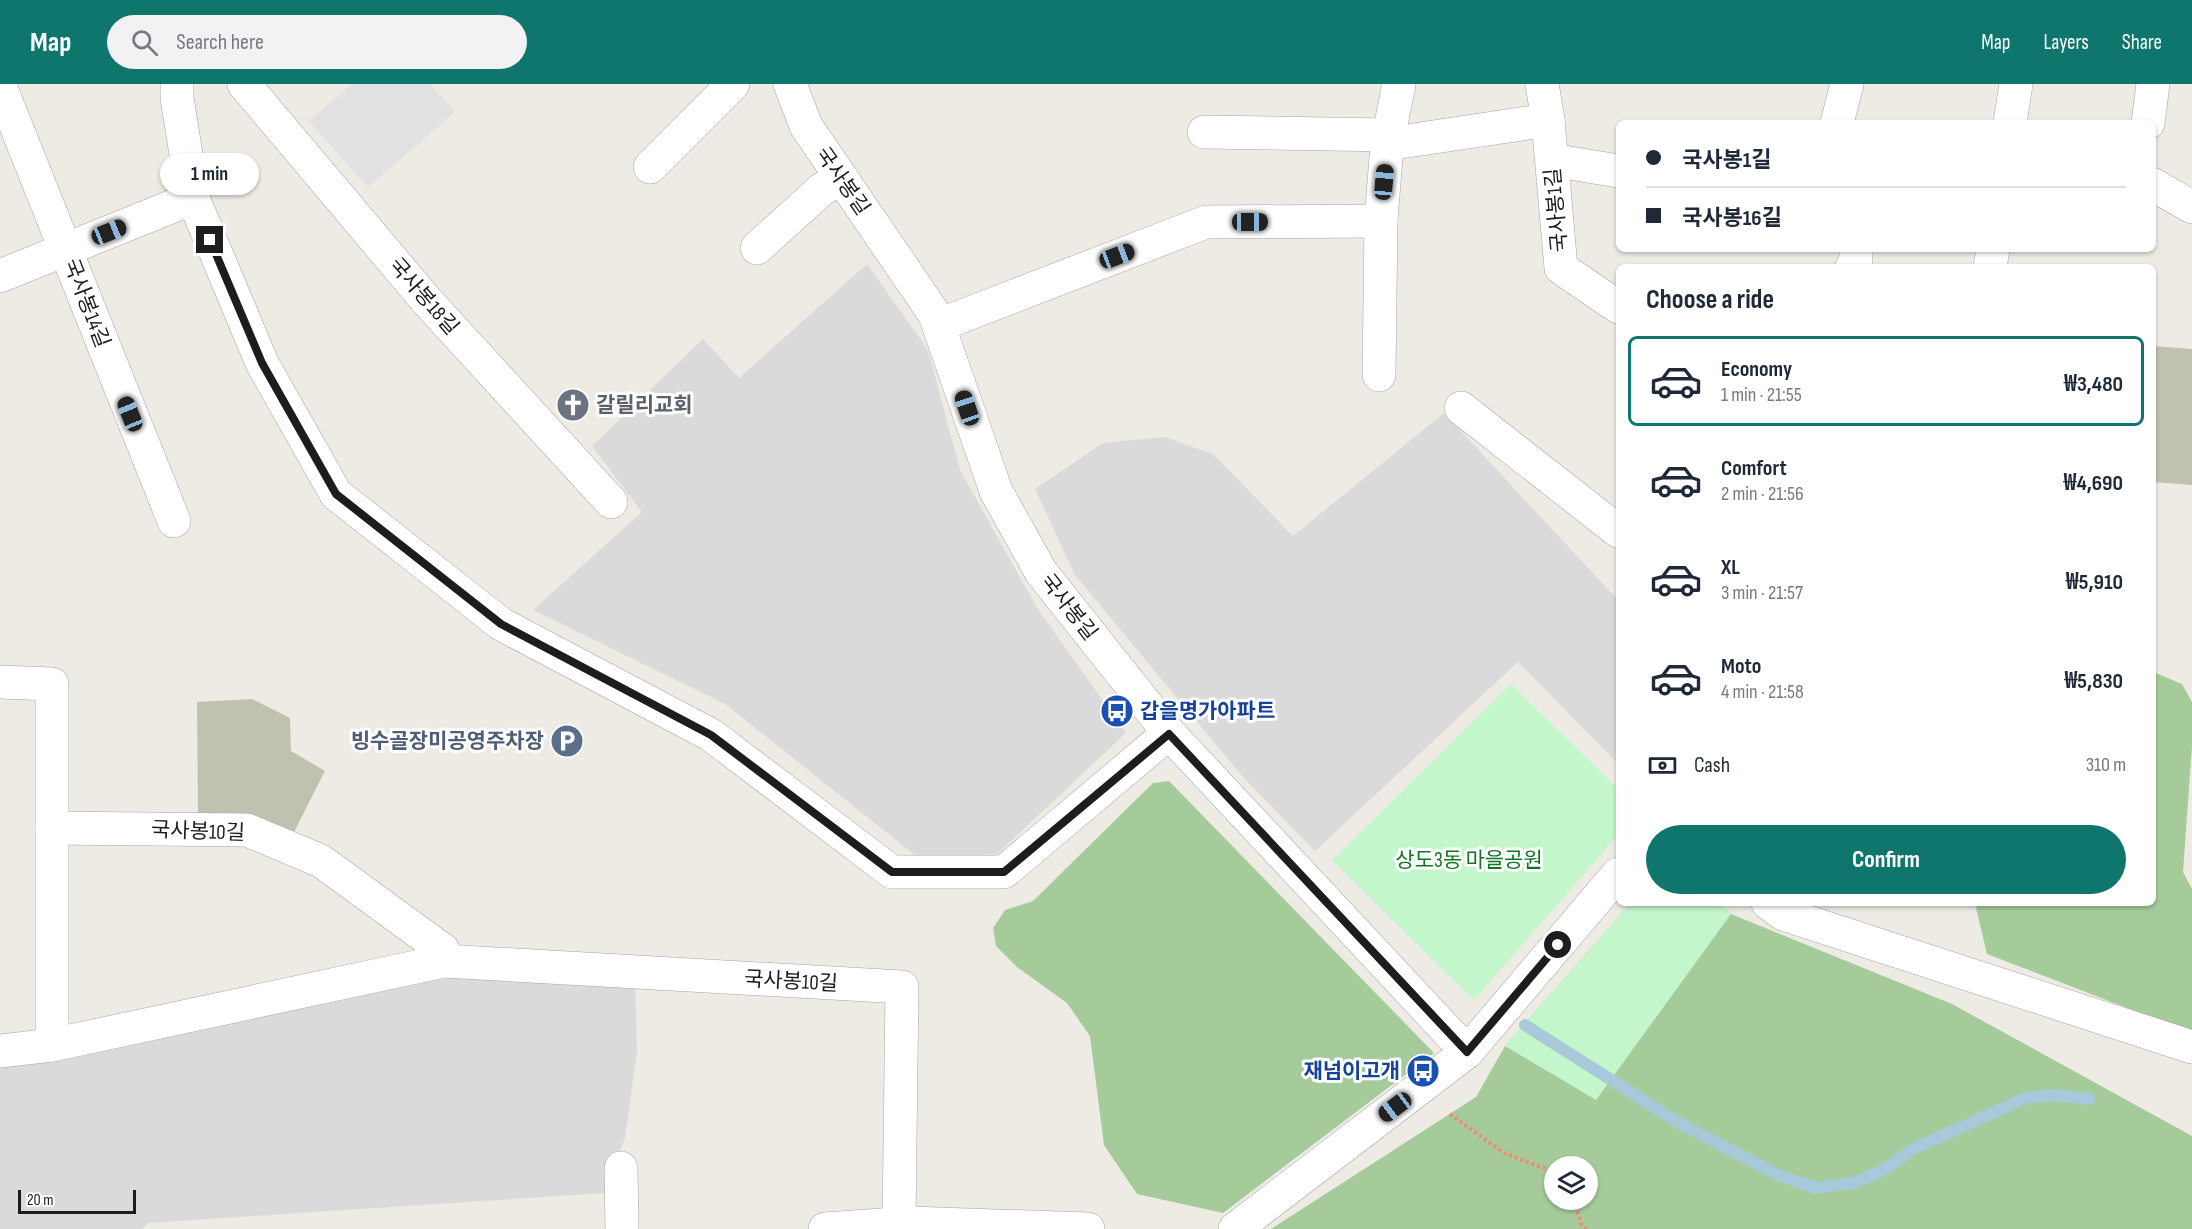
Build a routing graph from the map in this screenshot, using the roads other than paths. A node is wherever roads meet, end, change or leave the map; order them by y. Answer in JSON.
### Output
{"nodes":[{"id":1,"x":177,"y":84,"type":"edge"},
{"id":2,"x":244,"y":84,"type":"edge"},
{"id":3,"x":733,"y":84,"type":"edge"},
{"id":4,"x":790,"y":84,"type":"edge"},
{"id":5,"x":1399,"y":84,"type":"edge"},
{"id":6,"x":1542,"y":84,"type":"edge"},
{"id":7,"x":1847,"y":84,"type":"edge"},
{"id":8,"x":2016,"y":84,"type":"edge"},
{"id":9,"x":2153,"y":84,"type":"edge"},
{"id":10,"x":0,"y":86,"type":"edge"},
{"id":11,"x":1548,"y":120,"type":"junction"},
{"id":12,"x":1838,"y":120,"type":"edge"},
{"id":13,"x":2010,"y":120,"type":"edge"},
{"id":14,"x":2148,"y":120,"type":"edge"},
{"id":15,"x":1204,"y":132,"type":"dead end"},
{"id":16,"x":1388,"y":139,"type":"junction"},
{"id":17,"x":1552,"y":160,"type":"junction"},
{"id":18,"x":650,"y":167,"type":"dead end"},
{"id":19,"x":1616,"y":171,"type":"edge"},
{"id":20,"x":842,"y":179,"type":"junction"},
{"id":21,"x":2156,"y":186,"type":"edge"},
{"id":22,"x":193,"y":198,"type":"junction"},
{"id":23,"x":2192,"y":207,"type":"edge"},
{"id":24,"x":1381,"y":221,"type":"junction"},
{"id":25,"x":757,"y":248,"type":"dead end"},
{"id":26,"x":67,"y":249,"type":"junction"},
{"id":27,"x":0,"y":276,"type":"edge"},
{"id":28,"x":1616,"y":306,"type":"edge"},
{"id":29,"x":939,"y":325,"type":"junction"},
{"id":30,"x":1379,"y":375,"type":"dead end"},
{"id":31,"x":1461,"y":408,"type":"dead end"},
{"id":32,"x":611,"y":502,"type":"dead end"},
{"id":33,"x":174,"y":521,"type":"dead end"},
{"id":34,"x":1616,"y":529,"type":"edge"},
{"id":35,"x":0,"y":682,"type":"edge"},
{"id":36,"x":1169,"y":734,"type":"junction"},
{"id":37,"x":52,"y":828,"type":"junction"},
{"id":38,"x":1616,"y":876,"type":"edge"},
{"id":39,"x":1772,"y":906,"type":"edge"},
{"id":40,"x":444,"y":961,"type":"junction"},
{"id":41,"x":52,"y":1045,"type":"junction"},
{"id":42,"x":2192,"y":1047,"type":"edge"},
{"id":43,"x":0,"y":1051,"type":"edge"},
{"id":44,"x":1467,"y":1052,"type":"junction"},
{"id":45,"x":621,"y":1168,"type":"dead end"},
{"id":46,"x":899,"y":1224,"type":"junction"},
{"id":47,"x":622,"y":1229,"type":"edge"},
{"id":48,"x":825,"y":1229,"type":"edge"},
{"id":49,"x":1089,"y":1229,"type":"edge"},
{"id":50,"x":1235,"y":1229,"type":"edge"}],
"edges":[{"from":1,"to":22,"type":"street"},
{"from":2,"to":32,"type":"street","name":"국사봉18길"},
{"from":3,"to":18,"type":"street"},
{"from":4,"to":20,"type":"street","name":"국사봉길"},
{"from":5,"to":16,"type":"street"},
{"from":6,"to":11,"type":"street","name":"국사봉1길"},
{"from":7,"to":12,"type":"street"},
{"from":8,"to":13,"type":"street"},
{"from":9,"to":14,"type":"street"},
{"from":10,"to":26,"type":"street","name":"국사봉14길"},
{"from":11,"to":16,"type":"street"},
{"from":11,"to":17,"type":"street","name":"국사봉1길"},
{"from":15,"to":16,"type":"street"},
{"from":16,"to":24,"type":"street"},
{"from":17,"to":19,"type":"street"},
{"from":17,"to":28,"type":"street","name":"국사봉1길"},
{"from":20,"to":25,"type":"street"},
{"from":20,"to":29,"type":"street","name":"국사봉길"},
{"from":21,"to":23,"type":"street"},
{"from":22,"to":26,"type":"street"},
{"from":22,"to":36,"type":"street"},
{"from":24,"to":29,"type":"street"},
{"from":24,"to":30,"type":"street"},
{"from":26,"to":27,"type":"street"},
{"from":26,"to":33,"type":"street","name":"국사봉14길"},
{"from":29,"to":36,"type":"street","name":"국사봉길"},
{"from":31,"to":34,"type":"street"},
{"from":35,"to":37,"type":"street"},
{"from":36,"to":44,"type":"street","name":"국사봉길"},
{"from":37,"to":40,"type":"street","name":"국사봉10길"},
{"from":37,"to":41,"type":"street"},
{"from":38,"to":44,"type":"street"},
{"from":39,"to":42,"type":"street"},
{"from":40,"to":41,"type":"street","name":"국사봉10길"},
{"from":40,"to":46,"type":"street","name":"국사봉10길"},
{"from":41,"to":43,"type":"street","name":"국사봉10길"},
{"from":44,"to":50,"type":"street"},
{"from":45,"to":47,"type":"street"},
{"from":46,"to":48,"type":"street"},
{"from":46,"to":49,"type":"street"}]}
